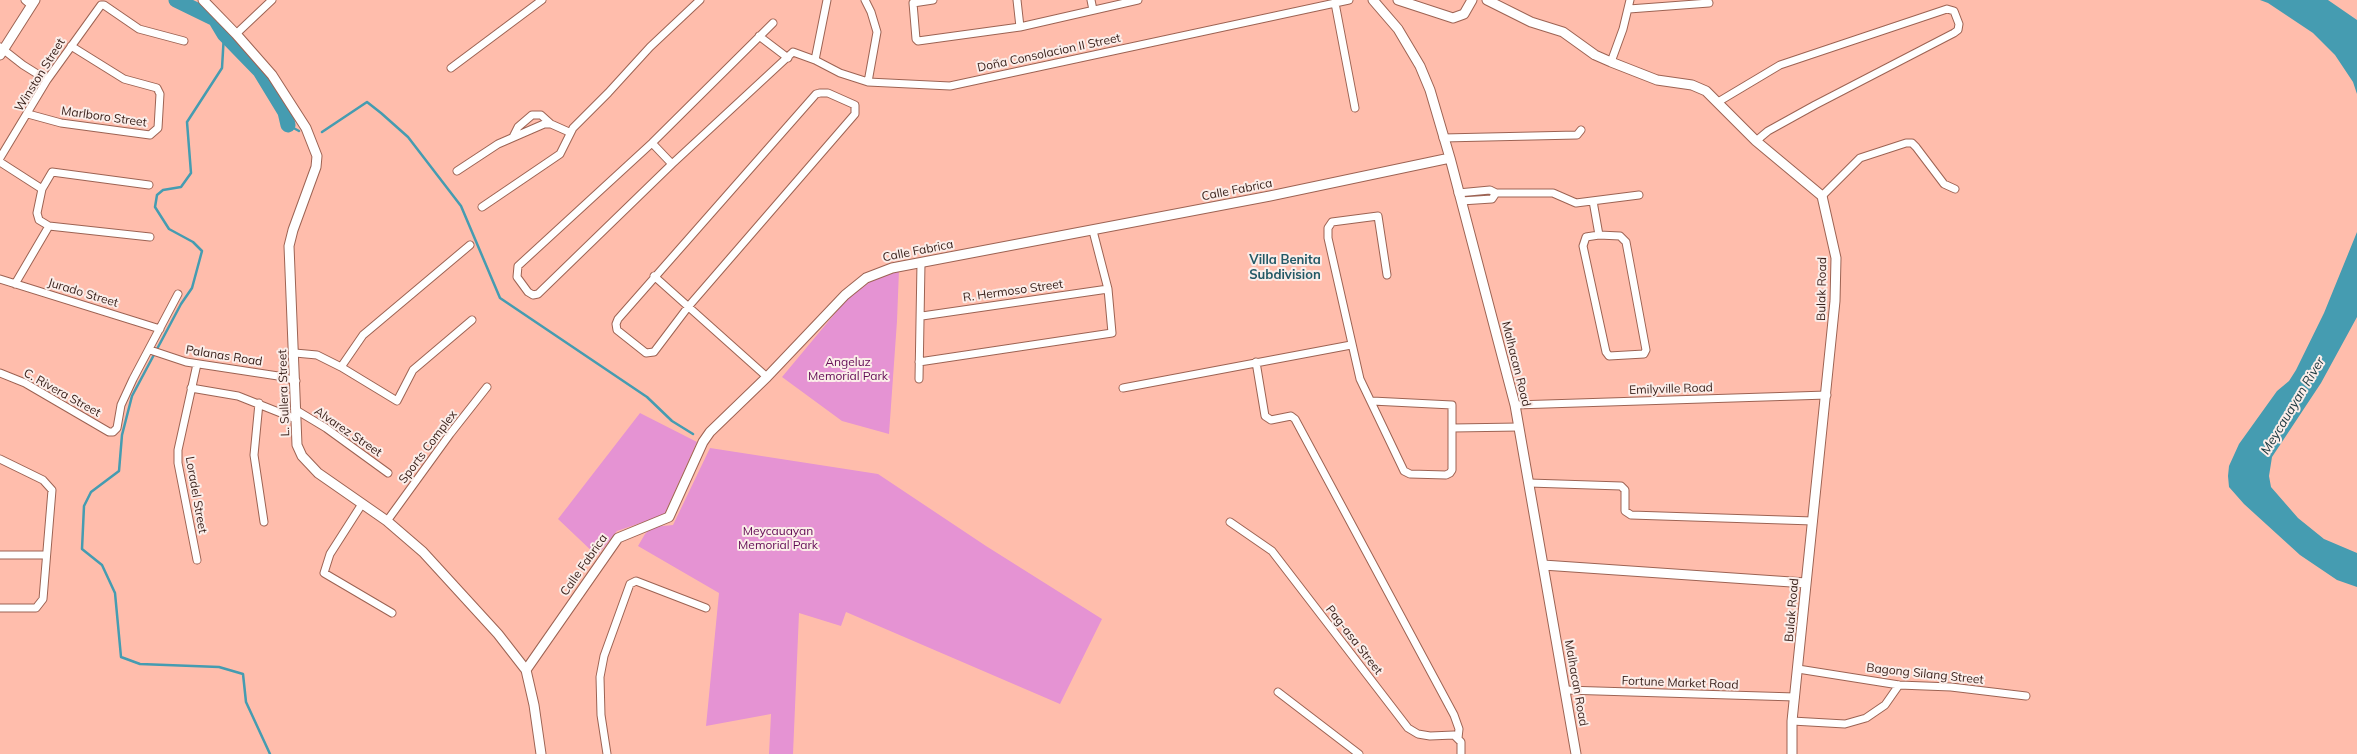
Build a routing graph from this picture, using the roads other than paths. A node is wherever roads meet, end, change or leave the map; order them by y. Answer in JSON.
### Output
{"nodes":[{"id":1,"x":203,"y":0,"type":"edge"},
{"id":2,"x":272,"y":0,"type":"edge"},
{"id":3,"x":542,"y":0,"type":"edge"},
{"id":4,"x":700,"y":0,"type":"edge"},
{"id":5,"x":827,"y":0,"type":"edge"},
{"id":6,"x":865,"y":0,"type":"edge"},
{"id":7,"x":933,"y":0,"type":"edge"},
{"id":8,"x":1017,"y":0,"type":"edge"},
{"id":9,"x":1091,"y":0,"type":"edge"},
{"id":10,"x":1138,"y":0,"type":"edge"},
{"id":11,"x":1349,"y":0,"type":"edge"},
{"id":12,"x":1373,"y":0,"type":"edge"},
{"id":13,"x":1398,"y":0,"type":"edge"},
{"id":14,"x":1472,"y":0,"type":"edge"},
{"id":15,"x":1486,"y":0,"type":"edge"},
{"id":16,"x":1630,"y":0,"type":"edge"},
{"id":17,"x":30,"y":2,"type":"edge"},
{"id":18,"x":1335,"y":4,"type":"junction"},
{"id":19,"x":1709,"y":4,"type":"dead end"},
{"id":20,"x":1093,"y":10,"type":"junction"},
{"id":21,"x":1629,"y":10,"type":"junction"},
{"id":22,"x":773,"y":23,"type":"dead end"},
{"id":23,"x":1020,"y":28,"type":"junction"},
{"id":24,"x":236,"y":34,"type":"junction"},
{"id":25,"x":759,"y":36,"type":"junction"},
{"id":26,"x":184,"y":41,"type":"dead end"},
{"id":27,"x":71,"y":46,"type":"junction"},
{"id":28,"x":1,"y":51,"type":"edge"},
{"id":29,"x":788,"y":58,"type":"junction"},
{"id":30,"x":815,"y":60,"type":"junction"},
{"id":31,"x":1611,"y":62,"type":"junction"},
{"id":32,"x":451,"y":68,"type":"dead end"},
{"id":33,"x":47,"y":80,"type":"junction"},
{"id":34,"x":868,"y":82,"type":"junction"},
{"id":35,"x":1718,"y":102,"type":"junction"},
{"id":36,"x":1355,"y":108,"type":"dead end"},
{"id":37,"x":28,"y":114,"type":"junction"},
{"id":38,"x":551,"y":124,"type":"junction"},
{"id":39,"x":1581,"y":130,"type":"dead end"},
{"id":40,"x":569,"y":132,"type":"junction"},
{"id":41,"x":513,"y":138,"type":"junction"},
{"id":42,"x":1443,"y":138,"type":"junction"},
{"id":43,"x":1756,"y":141,"type":"junction"},
{"id":44,"x":652,"y":144,"type":"junction"},
{"id":45,"x":0,"y":158,"type":"edge"},
{"id":46,"x":1450,"y":158,"type":"junction"},
{"id":47,"x":0,"y":162,"type":"edge"},
{"id":48,"x":672,"y":164,"type":"junction"},
{"id":49,"x":457,"y":170,"type":"dead end"},
{"id":50,"x":149,"y":185,"type":"dead end"},
{"id":51,"x":42,"y":189,"type":"junction"},
{"id":52,"x":1955,"y":189,"type":"dead end"},
{"id":53,"x":1639,"y":195,"type":"dead end"},
{"id":54,"x":1822,"y":196,"type":"junction"},
{"id":55,"x":1459,"y":197,"type":"junction"},
{"id":56,"x":1593,"y":201,"type":"junction"},
{"id":57,"x":482,"y":207,"type":"dead end"},
{"id":58,"x":49,"y":226,"type":"junction"},
{"id":59,"x":1093,"y":231,"type":"junction"},
{"id":60,"x":1600,"y":236,"type":"junction"},
{"id":61,"x":150,"y":237,"type":"dead end"},
{"id":62,"x":470,"y":245,"type":"dead end"},
{"id":63,"x":921,"y":263,"type":"junction"},
{"id":64,"x":1387,"y":275,"type":"dead end"},
{"id":65,"x":654,"y":276,"type":"junction"},
{"id":66,"x":0,"y":279,"type":"edge"},
{"id":67,"x":15,"y":284,"type":"junction"},
{"id":68,"x":1108,"y":289,"type":"junction"},
{"id":69,"x":178,"y":294,"type":"dead end"},
{"id":70,"x":688,"y":307,"type":"junction"},
{"id":71,"x":922,"y":316,"type":"junction"},
{"id":72,"x":472,"y":320,"type":"dead end"},
{"id":73,"x":160,"y":329,"type":"junction"},
{"id":74,"x":1351,"y":345,"type":"junction"},
{"id":75,"x":154,"y":351,"type":"junction"},
{"id":76,"x":295,"y":353,"type":"junction"},
{"id":77,"x":919,"y":362,"type":"junction"},
{"id":78,"x":1256,"y":362,"type":"junction"},
{"id":79,"x":197,"y":364,"type":"junction"},
{"id":80,"x":342,"y":367,"type":"junction"},
{"id":81,"x":0,"y":373,"type":"edge"},
{"id":82,"x":767,"y":377,"type":"junction"},
{"id":83,"x":918,"y":379,"type":"dead end"},
{"id":84,"x":296,"y":381,"type":"junction"},
{"id":85,"x":487,"y":387,"type":"dead end"},
{"id":86,"x":191,"y":388,"type":"junction"},
{"id":87,"x":1123,"y":388,"type":"dead end"},
{"id":88,"x":1827,"y":395,"type":"junction"},
{"id":89,"x":1372,"y":401,"type":"junction"},
{"id":90,"x":259,"y":403,"type":"junction"},
{"id":91,"x":1515,"y":405,"type":"junction"},
{"id":92,"x":296,"y":414,"type":"junction"},
{"id":93,"x":1519,"y":427,"type":"junction"},
{"id":94,"x":1453,"y":428,"type":"junction"},
{"id":95,"x":0,"y":459,"type":"edge"},
{"id":96,"x":388,"y":473,"type":"dead end"},
{"id":97,"x":1529,"y":483,"type":"junction"},
{"id":98,"x":362,"y":504,"type":"junction"},
{"id":99,"x":387,"y":521,"type":"junction"},
{"id":100,"x":1814,"y":521,"type":"junction"},
{"id":101,"x":264,"y":522,"type":"dead end"},
{"id":102,"x":1230,"y":522,"type":"dead end"},
{"id":103,"x":0,"y":555,"type":"edge"},
{"id":104,"x":46,"y":555,"type":"junction"},
{"id":105,"x":197,"y":560,"type":"dead end"},
{"id":106,"x":1543,"y":565,"type":"junction"},
{"id":107,"x":1806,"y":583,"type":"junction"},
{"id":108,"x":0,"y":608,"type":"edge"},
{"id":109,"x":706,"y":608,"type":"dead end"},
{"id":110,"x":392,"y":613,"type":"dead end"},
{"id":111,"x":1798,"y":669,"type":"junction"},
{"id":112,"x":526,"y":670,"type":"junction"},
{"id":113,"x":1899,"y":685,"type":"junction"},
{"id":114,"x":1565,"y":690,"type":"junction"},
{"id":115,"x":1278,"y":692,"type":"dead end"},
{"id":116,"x":2026,"y":696,"type":"dead end"},
{"id":117,"x":1795,"y":697,"type":"junction"},
{"id":118,"x":1792,"y":721,"type":"junction"},
{"id":119,"x":1458,"y":738,"type":"junction"},
{"id":120,"x":541,"y":754,"type":"edge"},
{"id":121,"x":607,"y":754,"type":"edge"},
{"id":122,"x":1359,"y":754,"type":"edge"},
{"id":123,"x":1461,"y":754,"type":"edge"},
{"id":124,"x":1576,"y":754,"type":"edge"},
{"id":125,"x":1792,"y":754,"type":"edge"}],
"edges":[{"from":1,"to":24,"type":"street","name":"L. Sullera Street"},
{"from":2,"to":24,"type":"street"},
{"from":3,"to":32,"type":"street"},
{"from":4,"to":40,"type":"street"},
{"from":5,"to":30,"type":"street"},
{"from":6,"to":34,"type":"street"},
{"from":7,"to":23,"type":"street"},
{"from":8,"to":23,"type":"street"},
{"from":9,"to":20,"type":"street"},
{"from":10,"to":20,"type":"street"},
{"from":11,"to":18,"type":"street","name":"Doña Consolacion II Street"},
{"from":12,"to":42,"type":"street","name":"Malhacan Road"},
{"from":13,"to":14,"type":"street"},
{"from":15,"to":31,"type":"street"},
{"from":16,"to":21,"type":"street"},
{"from":17,"to":28,"type":"street"},
{"from":18,"to":34,"type":"street","name":"Doña Consolacion II Street"},
{"from":18,"to":36,"type":"street"},
{"from":19,"to":21,"type":"street"},
{"from":20,"to":23,"type":"street"},
{"from":21,"to":31,"type":"street"},
{"from":22,"to":25,"type":"street"},
{"from":24,"to":76,"type":"street","name":"L. Sullera Street"},
{"from":25,"to":29,"type":"street"},
{"from":25,"to":44,"type":"street"},
{"from":26,"to":27,"type":"street","name":"Winston Street"},
{"from":27,"to":33,"type":"street","name":"Winston Street"},
{"from":27,"to":37,"type":"street","name":"Marlboro Street"},
{"from":28,"to":33,"type":"street"},
{"from":29,"to":30,"type":"street","name":"Doña Consolacion II Street"},
{"from":29,"to":48,"type":"street"},
{"from":30,"to":34,"type":"street","name":"Doña Consolacion II Street"},
{"from":31,"to":35,"type":"street"},
{"from":33,"to":37,"type":"street","name":"Winston Street"},
{"from":35,"to":43,"type":"street"},
{"from":35,"to":43,"type":"street"},
{"from":37,"to":45,"type":"street","name":"Winston Street"},
{"from":38,"to":40,"type":"street"},
{"from":38,"to":41,"type":"street"},
{"from":38,"to":41,"type":"street"},
{"from":39,"to":42,"type":"street"},
{"from":40,"to":57,"type":"street"},
{"from":41,"to":49,"type":"street"},
{"from":42,"to":46,"type":"street","name":"Malhacan Road"},
{"from":43,"to":54,"type":"street"},
{"from":44,"to":48,"type":"street"},
{"from":44,"to":48,"type":"street"},
{"from":46,"to":55,"type":"street","name":"Malhacan Road"},
{"from":46,"to":59,"type":"street","name":"Calle Fabrica"},
{"from":47,"to":51,"type":"street"},
{"from":50,"to":51,"type":"street"},
{"from":51,"to":58,"type":"street"},
{"from":52,"to":54,"type":"street"},
{"from":53,"to":56,"type":"street"},
{"from":54,"to":88,"type":"street","name":"Bulak Road"},
{"from":55,"to":56,"type":"street"},
{"from":55,"to":91,"type":"street","name":"Malhacan Road"},
{"from":56,"to":60,"type":"street"},
{"from":58,"to":61,"type":"street"},
{"from":58,"to":67,"type":"street"},
{"from":59,"to":63,"type":"street","name":"Calle Fabrica"},
{"from":59,"to":68,"type":"street"},
{"from":60,"to":60,"type":"street"},
{"from":62,"to":80,"type":"street"},
{"from":63,"to":71,"type":"street"},
{"from":63,"to":82,"type":"street","name":"Calle Fabrica"},
{"from":64,"to":74,"type":"street"},
{"from":65,"to":70,"type":"street"},
{"from":65,"to":70,"type":"street"},
{"from":65,"to":70,"type":"street"},
{"from":66,"to":67,"type":"street","name":"Jurado Street"},
{"from":67,"to":73,"type":"street","name":"Jurado Street"},
{"from":68,"to":71,"type":"street","name":"R. Hermoso Street"},
{"from":68,"to":77,"type":"street"},
{"from":69,"to":73,"type":"street"},
{"from":70,"to":82,"type":"street"},
{"from":71,"to":77,"type":"street"},
{"from":72,"to":80,"type":"street"},
{"from":73,"to":75,"type":"street"},
{"from":74,"to":78,"type":"street"},
{"from":74,"to":89,"type":"street"},
{"from":75,"to":79,"type":"street","name":"Palanas Road"},
{"from":75,"to":81,"type":"street","name":"C. Rivera Street"},
{"from":76,"to":80,"type":"street"},
{"from":76,"to":84,"type":"street","name":"L. Sullera Street"},
{"from":77,"to":83,"type":"street"},
{"from":78,"to":87,"type":"street"},
{"from":78,"to":119,"type":"street"},
{"from":79,"to":84,"type":"street","name":"Palanas Road"},
{"from":79,"to":86,"type":"street","name":"Loradel Street"},
{"from":82,"to":112,"type":"street","name":"Calle Fabrica"},
{"from":84,"to":92,"type":"street","name":"L. Sullera Street"},
{"from":85,"to":99,"type":"street","name":"Sports Complex"},
{"from":86,"to":90,"type":"street","name":"Alvarez Street"},
{"from":86,"to":105,"type":"street","name":"Loradel Street"},
{"from":88,"to":91,"type":"street","name":"Emilyville Road"},
{"from":88,"to":100,"type":"street","name":"Bulak Road"},
{"from":89,"to":94,"type":"street"},
{"from":89,"to":94,"type":"street"},
{"from":90,"to":92,"type":"street","name":"Alvarez Street"},
{"from":90,"to":101,"type":"street"},
{"from":91,"to":93,"type":"street","name":"Malhacan Road"},
{"from":92,"to":96,"type":"street","name":"Alvarez Street"},
{"from":92,"to":98,"type":"street","name":"L. Sullera Street"},
{"from":93,"to":94,"type":"street"},
{"from":93,"to":97,"type":"street","name":"Malhacan Road"},
{"from":95,"to":104,"type":"street"},
{"from":97,"to":100,"type":"street"},
{"from":97,"to":106,"type":"street","name":"Malhacan Road"},
{"from":98,"to":99,"type":"street","name":"L. Sullera Street"},
{"from":98,"to":110,"type":"street"},
{"from":99,"to":112,"type":"street","name":"L. Sullera Street"},
{"from":100,"to":107,"type":"street","name":"Bulak Road"},
{"from":102,"to":119,"type":"street","name":"Pag-asa Street"},
{"from":103,"to":104,"type":"street"},
{"from":104,"to":108,"type":"street"},
{"from":106,"to":107,"type":"street"},
{"from":106,"to":114,"type":"street","name":"Malhacan Road"},
{"from":107,"to":111,"type":"street","name":"Bulak Road"},
{"from":109,"to":121,"type":"street"},
{"from":111,"to":113,"type":"street","name":"Bagong Silang Street"},
{"from":111,"to":117,"type":"street","name":"Bulak Road"},
{"from":112,"to":120,"type":"street","name":"L. Sullera Street"},
{"from":113,"to":116,"type":"street","name":"Bagong Silang Street"},
{"from":113,"to":118,"type":"street"},
{"from":114,"to":117,"type":"street","name":"Fortune Market Road"},
{"from":114,"to":124,"type":"street","name":"Malhacan Road"},
{"from":115,"to":122,"type":"street"},
{"from":117,"to":118,"type":"street","name":"Bulak Road"},
{"from":118,"to":125,"type":"street","name":"Bulak Road"},
{"from":119,"to":123,"type":"street"}]}
